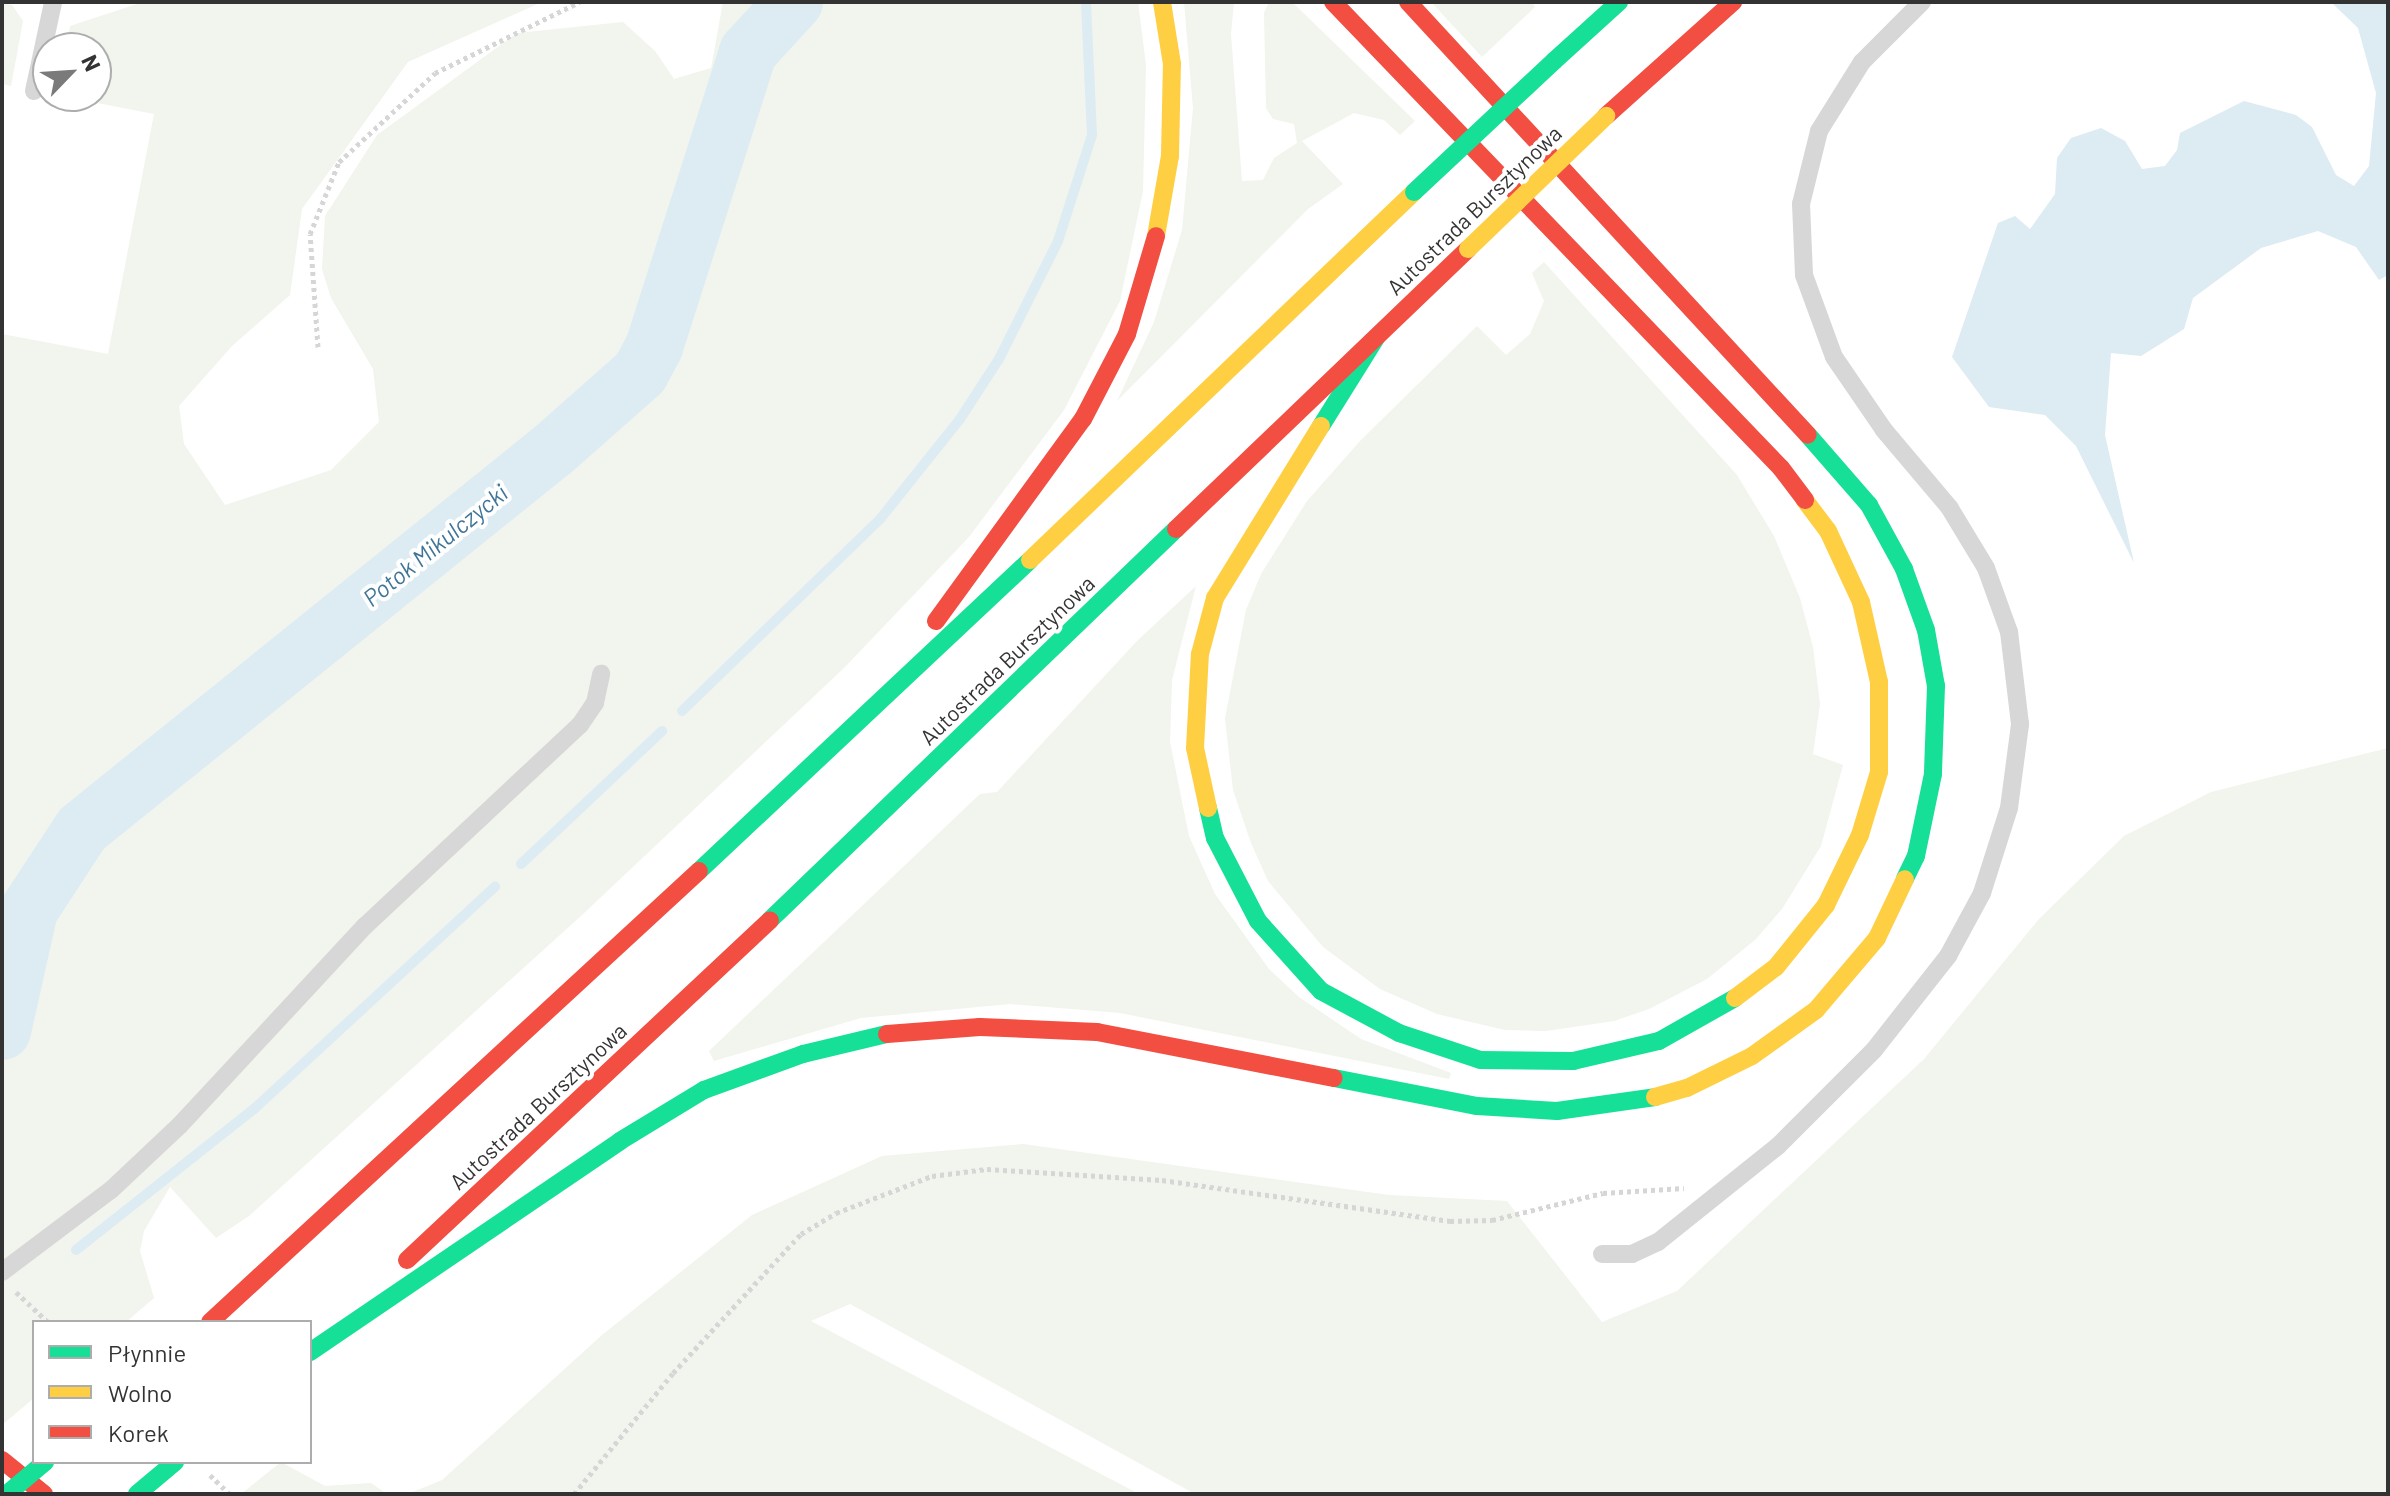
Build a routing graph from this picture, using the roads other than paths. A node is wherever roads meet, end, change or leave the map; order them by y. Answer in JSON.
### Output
{"nodes":[{"id":1,"x":53,"y":2,"type":"edge"},
{"id":2,"x":1162,"y":2,"type":"edge"},
{"id":3,"x":1333,"y":2,"type":"edge"},
{"id":4,"x":1408,"y":2,"type":"edge"},
{"id":5,"x":1619,"y":2,"type":"edge"},
{"id":6,"x":1733,"y":2,"type":"edge"},
{"id":7,"x":1922,"y":2,"type":"edge"},
{"id":8,"x":47,"y":32,"type":"edge"},
{"id":9,"x":1376,"y":338,"type":"junction"},
{"id":10,"x":601,"y":674,"type":"dead end"},
{"id":11,"x":861,"y":722,"type":"junction"},
{"id":12,"x":1602,"y":1254,"type":"dead end"},
{"id":13,"x":2,"y":1272,"type":"edge"},
{"id":14,"x":212,"y":1320,"type":"edge"},
{"id":15,"x":312,"y":1348,"type":"edge"},
{"id":16,"x":312,"y":1349,"type":"edge"},
{"id":17,"x":2,"y":1460,"type":"edge"},
{"id":18,"x":43,"y":1464,"type":"edge"},
{"id":19,"x":173,"y":1464,"type":"edge"},
{"id":20,"x":7,"y":1494,"type":"edge"},
{"id":21,"x":44,"y":1494,"type":"edge"},
{"id":22,"x":137,"y":1494,"type":"edge"}],
"edges":[{"from":1,"to":8,"type":"lane"},
{"from":2,"to":11,"type":"main road"},
{"from":3,"to":9,"type":"main road"},
{"from":4,"to":16,"type":"main road"},
{"from":5,"to":11,"type":"main road","bridge":true},
{"from":6,"to":9,"type":"main road","name":"Autostrada Bursztynowa","bridge":true},
{"from":7,"to":12,"type":"lane"},
{"from":9,"to":15,"type":"main road","name":"Autostrada Bursztynowa"},
{"from":10,"to":13,"type":"lane"},
{"from":11,"to":14,"type":"main road"},
{"from":17,"to":21,"type":"main road"},
{"from":18,"to":20,"type":"main road","bridge":true},
{"from":19,"to":22,"type":"main road"}]}
